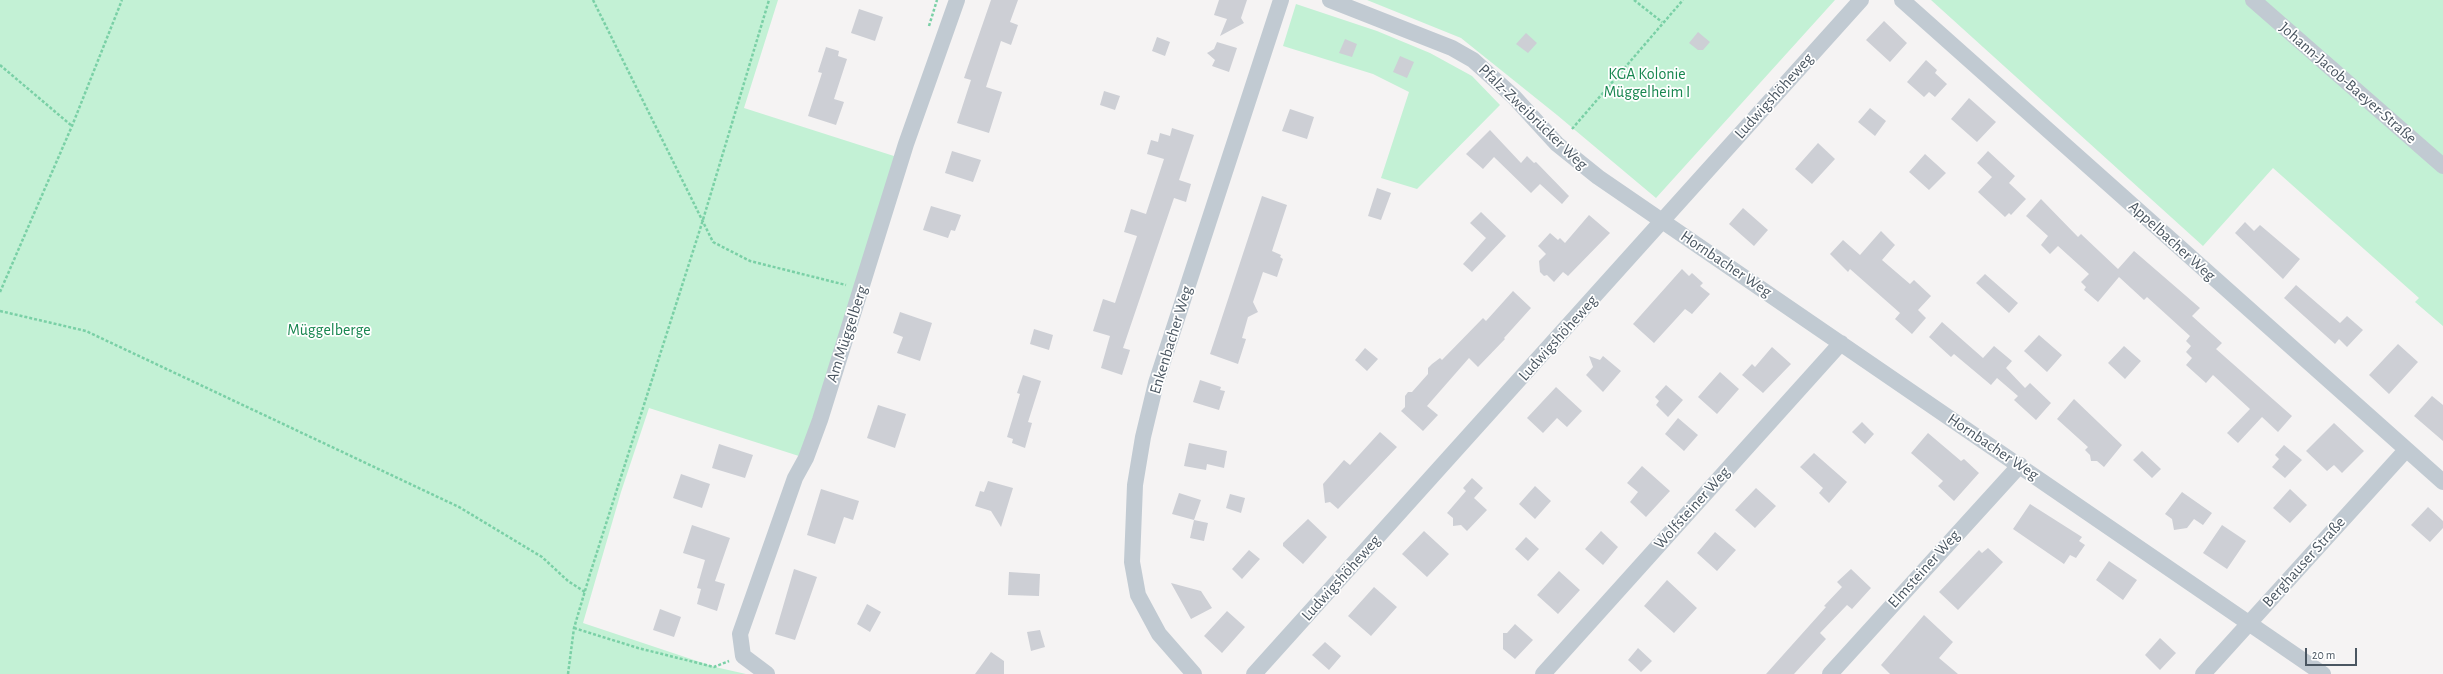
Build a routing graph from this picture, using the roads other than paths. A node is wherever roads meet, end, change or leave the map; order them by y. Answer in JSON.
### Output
{"nodes":[{"id":1,"x":957,"y":0,"type":"edge"},
{"id":2,"x":1281,"y":0,"type":"edge"},
{"id":3,"x":1330,"y":0,"type":"edge"},
{"id":4,"x":1861,"y":0,"type":"edge"},
{"id":5,"x":1902,"y":0,"type":"edge"},
{"id":6,"x":2253,"y":0,"type":"edge"},
{"id":7,"x":2443,"y":166,"type":"edge"},
{"id":8,"x":1662,"y":221,"type":"junction"},
{"id":9,"x":1841,"y":343,"type":"junction"},
{"id":10,"x":2406,"y":450,"type":"junction"},
{"id":11,"x":2020,"y":466,"type":"junction"},
{"id":12,"x":2443,"y":482,"type":"edge"},
{"id":13,"x":2249,"y":622,"type":"junction"},
{"id":14,"x":767,"y":674,"type":"edge"},
{"id":15,"x":1194,"y":674,"type":"edge"},
{"id":16,"x":1254,"y":674,"type":"edge"},
{"id":17,"x":1543,"y":674,"type":"edge"},
{"id":18,"x":1830,"y":674,"type":"edge"},
{"id":19,"x":2203,"y":674,"type":"edge"},
{"id":20,"x":2323,"y":674,"type":"edge"}],
"edges":[{"from":1,"to":14,"type":"street","name":"Am Müggelberg"},
{"from":2,"to":15,"type":"street","name":"Enkenbacher Weg"},
{"from":3,"to":8,"type":"street","name":"Pfalz-Zweibrücker Weg"},
{"from":4,"to":8,"type":"street","name":"Ludwigshöheweg"},
{"from":5,"to":10,"type":"street","name":"Appelbacher Weg"},
{"from":6,"to":7,"type":"street","name":"Johann-Jacob-Baeyer-Straße"},
{"from":8,"to":9,"type":"street","name":"Hornbacher Weg"},
{"from":8,"to":16,"type":"street","name":"Ludwigshöheweg"},
{"from":9,"to":11,"type":"street","name":"Hornbacher Weg"},
{"from":9,"to":17,"type":"street","name":"Wolfsteiner Weg"},
{"from":10,"to":12,"type":"street","name":"Appelbacher Weg"},
{"from":10,"to":13,"type":"street","name":"Berghauser Straße"},
{"from":11,"to":13,"type":"street","name":"Hornbacher Weg"},
{"from":11,"to":18,"type":"street","name":"Elmsteiner Weg"},
{"from":13,"to":19,"type":"street","name":"Berghauser Straße"},
{"from":13,"to":20,"type":"street","name":"Hornbacher Weg"}]}
